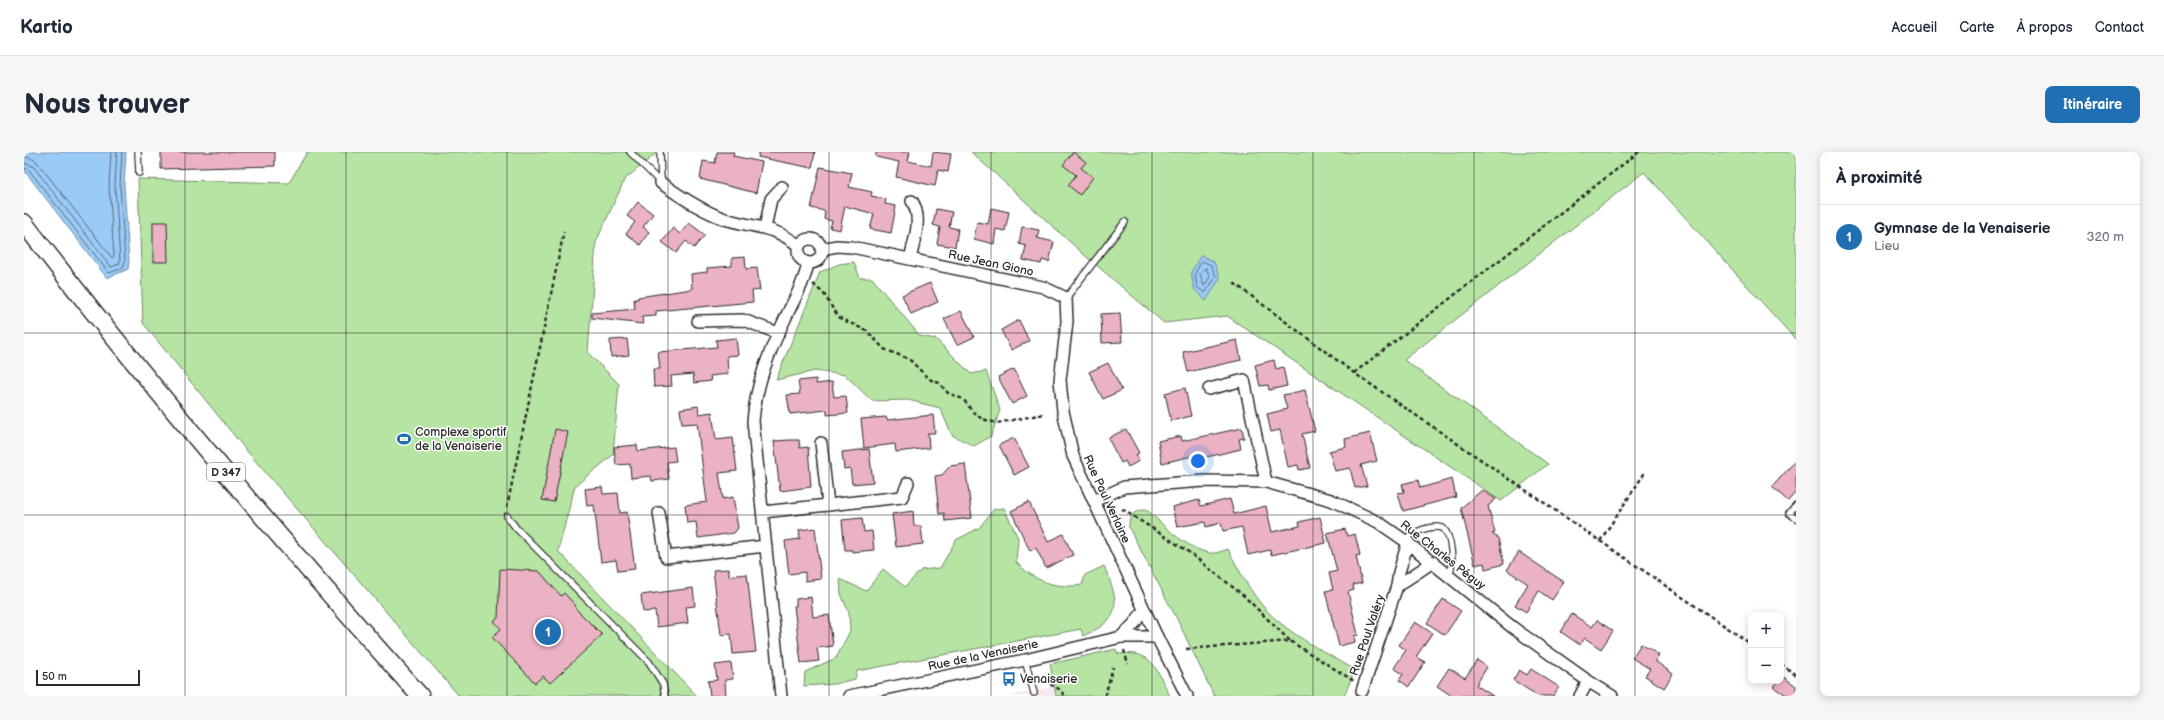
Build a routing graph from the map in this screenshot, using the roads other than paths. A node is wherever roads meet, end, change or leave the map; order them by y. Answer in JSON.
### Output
{"nodes":[{"id":1,"x":138,"y":152,"type":"edge"},
{"id":2,"x":630,"y":152,"type":"edge"},
{"id":3,"x":660,"y":152,"type":"edge"},
{"id":4,"x":139,"y":173,"type":"dead end"},
{"id":5,"x":661,"y":183,"type":"junction"},
{"id":6,"x":782,"y":187,"type":"dead end"},
{"id":7,"x":912,"y":201,"type":"dead end"},
{"id":8,"x":1125,"y":222,"type":"dead end"},
{"id":9,"x":24,"y":223,"type":"edge"},
{"id":10,"x":765,"y":228,"type":"junction"},
{"id":11,"x":799,"y":246,"type":"junction"},
{"id":12,"x":821,"y":249,"type":"junction"},
{"id":13,"x":910,"y":259,"type":"junction"},
{"id":14,"x":808,"y":262,"type":"junction"},
{"id":15,"x":1066,"y":298,"type":"junction"},
{"id":16,"x":698,"y":322,"type":"dead end"},
{"id":17,"x":778,"y":333,"type":"junction"},
{"id":18,"x":1209,"y":389,"type":"dead end"},
{"id":19,"x":821,"y":444,"type":"dead end"},
{"id":20,"x":1266,"y":482,"type":"junction"},
{"id":21,"x":908,"y":483,"type":"dead end"},
{"id":22,"x":1094,"y":501,"type":"junction"},
{"id":23,"x":828,"y":505,"type":"junction"},
{"id":24,"x":1796,"y":505,"type":"edge"},
{"id":25,"x":763,"y":512,"type":"junction"},
{"id":26,"x":659,"y":513,"type":"dead end"},
{"id":27,"x":507,"y":516,"type":"road end"},
{"id":28,"x":1796,"y":518,"type":"edge"},
{"id":29,"x":1406,"y":541,"type":"junction"},
{"id":30,"x":766,"y":546,"type":"junction"},
{"id":31,"x":1434,"y":562,"type":"junction"},
{"id":32,"x":1449,"y":575,"type":"junction"},
{"id":33,"x":1397,"y":586,"type":"junction"},
{"id":34,"x":1144,"y":610,"type":"junction"},
{"id":35,"x":1121,"y":637,"type":"junction"},
{"id":36,"x":1157,"y":637,"type":"junction"},
{"id":37,"x":1025,"y":660,"type":"junction"},
{"id":38,"x":1588,"y":681,"type":"junction"},
{"id":39,"x":1362,"y":692,"type":"dead end"},
{"id":40,"x":1034,"y":693,"type":"dead end"},
{"id":41,"x":420,"y":696,"type":"edge"},
{"id":42,"x":665,"y":696,"type":"edge"},
{"id":43,"x":781,"y":696,"type":"edge"},
{"id":44,"x":850,"y":696,"type":"edge"},
{"id":45,"x":1187,"y":696,"type":"edge"},
{"id":46,"x":1580,"y":696,"type":"edge"},
{"id":47,"x":1612,"y":696,"type":"edge"}],
"edges":[{"from":1,"to":4,"type":"lane"},
{"from":2,"to":5,"type":"lane"},
{"from":3,"to":5,"type":"lane"},
{"from":5,"to":10,"type":"street"},
{"from":6,"to":10,"type":"street"},
{"from":7,"to":13,"type":"street"},
{"from":8,"to":15,"type":"lane"},
{"from":9,"to":41,"type":"main road","number":"D 347"},
{"from":10,"to":11,"type":"street"},
{"from":11,"to":12,"type":"street"},
{"from":11,"to":14,"type":"street"},
{"from":12,"to":13,"type":"street","name":"Rue Jean Giono"},
{"from":12,"to":14,"type":"street"},
{"from":13,"to":15,"type":"street","name":"Rue Jean Giono"},
{"from":14,"to":17,"type":"street"},
{"from":15,"to":22,"type":"street","name":"Rue Paul Verlaine"},
{"from":16,"to":17,"type":"street"},
{"from":17,"to":25,"type":"street"},
{"from":18,"to":20,"type":"street"},
{"from":19,"to":23,"type":"street"},
{"from":20,"to":22,"type":"street","name":"Rue Charles Péguy"},
{"from":20,"to":29,"type":"street","name":"Rue Charles Péguy"},
{"from":21,"to":23,"type":"street"},
{"from":22,"to":34,"type":"street","name":"Rue Paul Verlaine"},
{"from":23,"to":25,"type":"street"},
{"from":24,"to":28,"type":"lane"},
{"from":25,"to":30,"type":"street"},
{"from":26,"to":30,"type":"street"},
{"from":27,"to":42,"type":"lane"},
{"from":29,"to":31,"type":"street","name":"Rue Charles Péguy"},
{"from":29,"to":32,"type":"lane"},
{"from":29,"to":33,"type":"street","name":"Rue Paul Valéry"},
{"from":30,"to":43,"type":"street"},
{"from":31,"to":32,"type":"street","name":"Rue Charles Péguy"},
{"from":31,"to":33,"type":"street","name":"Rue Paul Valéry"},
{"from":32,"to":38,"type":"street","name":"Rue Charles Péguy"},
{"from":33,"to":39,"type":"street","name":"Rue Paul Valéry"},
{"from":34,"to":35,"type":"street"},
{"from":34,"to":36,"type":"street","name":"Rue Paul Verlaine"},
{"from":35,"to":36,"type":"street","name":"Rue de la Venaiserie"},
{"from":35,"to":37,"type":"street","name":"Rue de la Venaiserie"},
{"from":36,"to":45,"type":"street","name":"Rue Paul Verlaine"},
{"from":37,"to":40,"type":"lane"},
{"from":37,"to":44,"type":"street","name":"Rue de la Venaiserie"},
{"from":38,"to":46,"type":"street"},
{"from":38,"to":47,"type":"street","name":"Rue Charles Péguy"}]}
